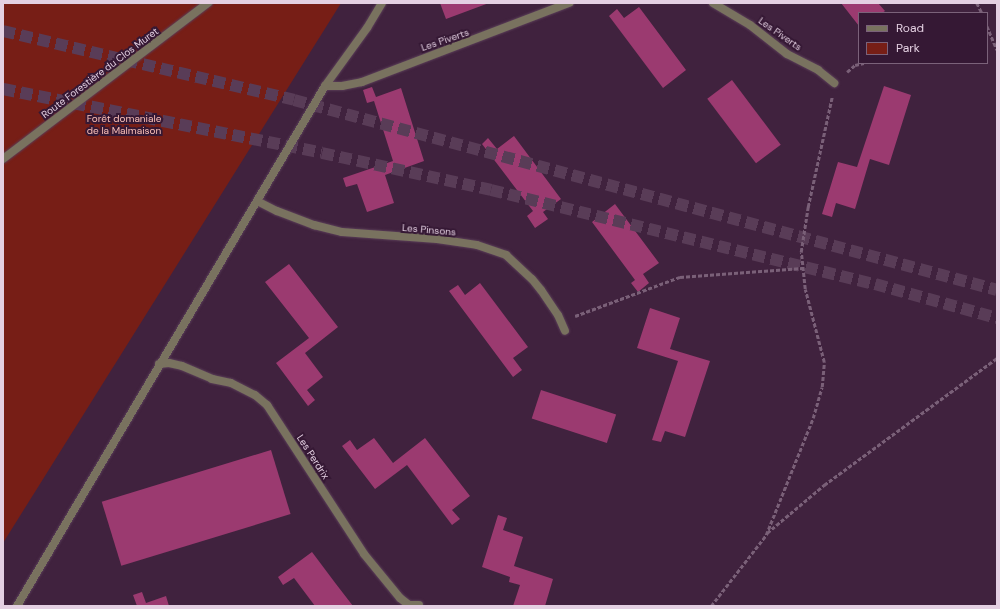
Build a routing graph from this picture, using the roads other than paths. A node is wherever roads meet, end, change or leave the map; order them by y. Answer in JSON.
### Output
{"nodes":[{"id":1,"x":208,"y":3,"type":"edge"},
{"id":2,"x":382,"y":3,"type":"edge"},
{"id":3,"x":569,"y":3,"type":"edge"},
{"id":4,"x":713,"y":3,"type":"edge"},
{"id":5,"x":834,"y":83,"type":"road end"},
{"id":6,"x":325,"y":86,"type":"junction"},
{"id":7,"x":3,"y":159,"type":"edge"},
{"id":8,"x":257,"y":201,"type":"junction"},
{"id":9,"x":565,"y":331,"type":"dead end"},
{"id":10,"x":159,"y":364,"type":"junction"},
{"id":11,"x":419,"y":605,"type":"dead end"},
{"id":12,"x":17,"y":606,"type":"edge"}],
"edges":[{"from":1,"to":7,"type":"street","name":"Route Forestière du Clos Muret"},
{"from":2,"to":6,"type":"street"},
{"from":3,"to":6,"type":"street","name":"Les Piverts"},
{"from":4,"to":5,"type":"street","name":"Les Piverts"},
{"from":6,"to":8,"type":"street"},
{"from":8,"to":9,"type":"street","name":"Les Pinsons"},
{"from":8,"to":10,"type":"street"},
{"from":10,"to":11,"type":"street","name":"Les Perdrix"},
{"from":10,"to":12,"type":"street"}]}
